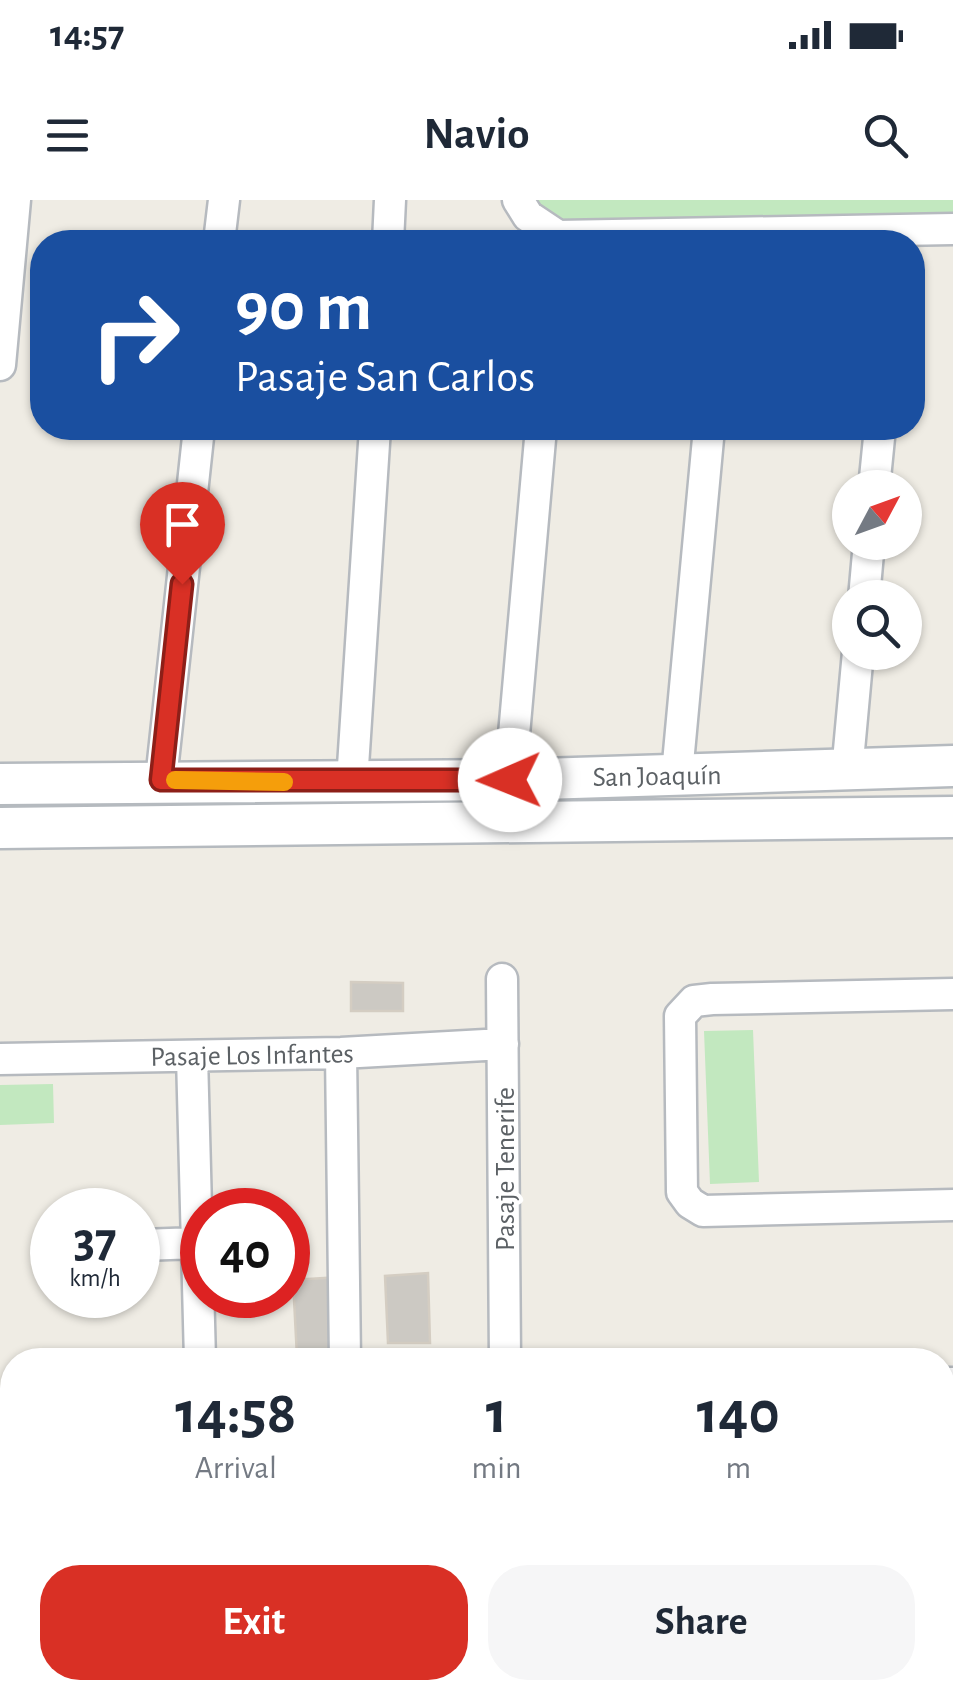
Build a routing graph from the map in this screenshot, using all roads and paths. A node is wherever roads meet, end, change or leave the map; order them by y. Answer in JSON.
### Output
{"nodes":[{"id":1,"x":224,"y":200,"type":"edge"},
{"id":2,"x":390,"y":200,"type":"edge"},
{"id":3,"x":518,"y":200,"type":"edge"},
{"id":4,"x":9,"y":214,"type":"edge"},
{"id":5,"x":953,"y":228,"type":"edge"},
{"id":6,"x":221,"y":230,"type":"edge"},
{"id":7,"x":389,"y":230,"type":"edge"},
{"id":8,"x":546,"y":230,"type":"edge"},
{"id":9,"x":925,"y":233,"type":"edge"},
{"id":10,"x":0,"y":365,"type":"edge"},
{"id":11,"x":198,"y":440,"type":"edge"},
{"id":12,"x":375,"y":440,"type":"edge"},
{"id":13,"x":540,"y":440,"type":"edge"},
{"id":14,"x":708,"y":440,"type":"edge"},
{"id":15,"x":879,"y":440,"type":"edge"},
{"id":16,"x":876,"y":470,"type":"edge"},
{"id":17,"x":856,"y":670,"type":"edge"},
{"id":18,"x":953,"y":766,"type":"edge"},
{"id":19,"x":847,"y":772,"type":"junction"},
{"id":20,"x":677,"y":774,"type":"junction"},
{"id":21,"x":161,"y":780,"type":"junction"},
{"id":22,"x":510,"y":780,"type":"junction"},
{"id":23,"x":352,"y":782,"type":"junction"},
{"id":24,"x":0,"y":784,"type":"edge"},
{"id":25,"x":953,"y":817,"type":"edge"},
{"id":26,"x":0,"y":828,"type":"edge"},
{"id":27,"x":502,"y":979,"type":"dead end"},
{"id":28,"x":953,"y":994,"type":"edge"},
{"id":29,"x":503,"y":1044,"type":"junction"},
{"id":30,"x":341,"y":1053,"type":"junction"},
{"id":31,"x":192,"y":1056,"type":"junction"},
{"id":32,"x":0,"y":1059,"type":"edge"},
{"id":33,"x":196,"y":1188,"type":"edge"},
{"id":34,"x":953,"y":1206,"type":"edge"},
{"id":35,"x":199,"y":1318,"type":"edge"},
{"id":36,"x":200,"y":1348,"type":"edge"},
{"id":37,"x":345,"y":1348,"type":"edge"},
{"id":38,"x":505,"y":1348,"type":"edge"}],
"edges":[{"from":1,"to":6,"type":"street"},
{"from":2,"to":7,"type":"street"},
{"from":3,"to":8,"type":"street"},
{"from":4,"to":10,"type":"street"},
{"from":5,"to":9,"type":"street"},
{"from":11,"to":21,"type":"street"},
{"from":12,"to":23,"type":"street"},
{"from":13,"to":22,"type":"street"},
{"from":14,"to":20,"type":"street"},
{"from":15,"to":16,"type":"street"},
{"from":17,"to":19,"type":"street"},
{"from":18,"to":19,"type":"street","name":"San Joaquín"},
{"from":19,"to":20,"type":"street","name":"San Joaquín"},
{"from":20,"to":22,"type":"street","name":"San Joaquín"},
{"from":21,"to":23,"type":"street","name":"San Joaquín"},
{"from":21,"to":24,"type":"street","name":"San Joaquín"},
{"from":22,"to":23,"type":"street","name":"San Joaquín"},
{"from":25,"to":26,"type":"street","name":"San Joaquín"},
{"from":27,"to":29,"type":"street","name":"Pasaje Tenerife"},
{"from":28,"to":34,"type":"street"},
{"from":29,"to":30,"type":"street","name":"Pasaje Los Infantes"},
{"from":29,"to":38,"type":"street","name":"Pasaje Tenerife"},
{"from":30,"to":31,"type":"street","name":"Pasaje Los Infantes"},
{"from":30,"to":37,"type":"street"},
{"from":31,"to":32,"type":"street","name":"Pasaje Los Infantes"},
{"from":31,"to":33,"type":"street"},
{"from":35,"to":36,"type":"street"}]}
